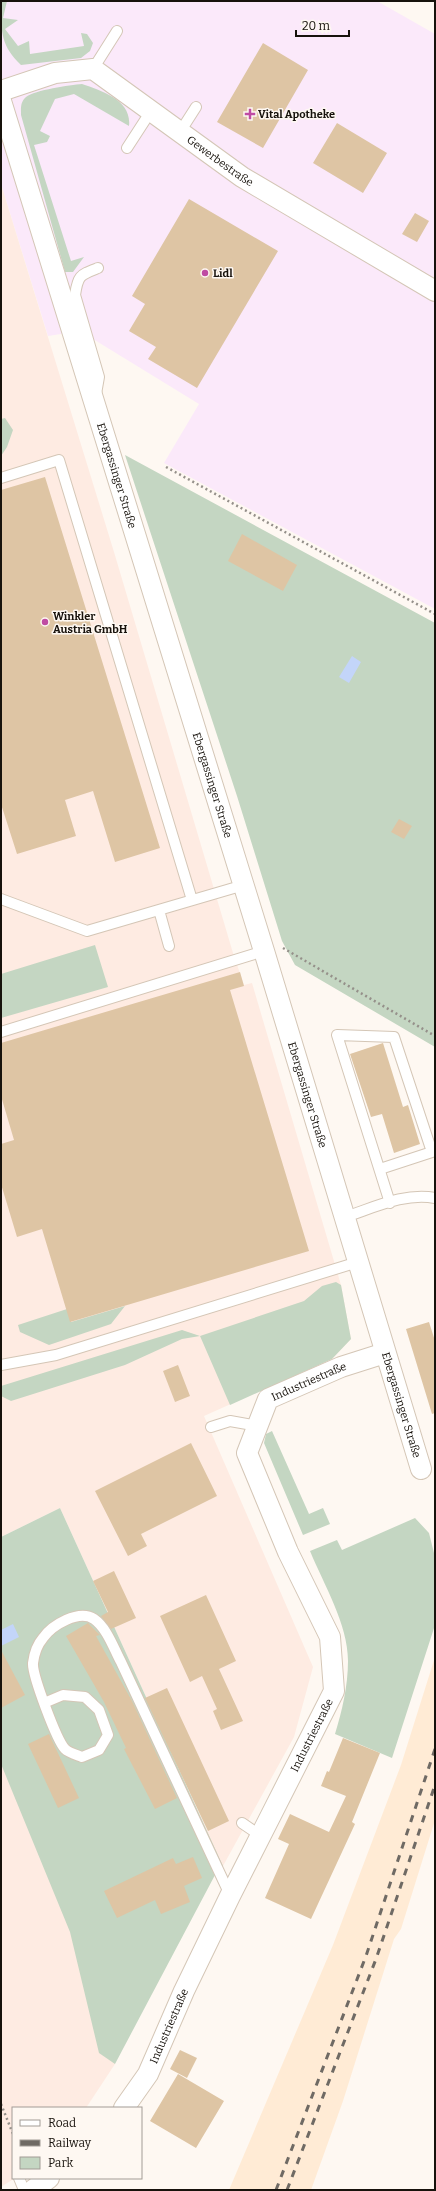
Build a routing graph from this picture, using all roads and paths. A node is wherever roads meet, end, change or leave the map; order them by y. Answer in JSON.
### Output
{"nodes":[{"id":1,"x":117,"y":31,"type":"dead end"},
{"id":2,"x":93,"y":69,"type":"junction"},
{"id":3,"x":1,"y":91,"type":"edge"},
{"id":4,"x":1,"y":101,"type":"edge"},
{"id":5,"x":196,"y":107,"type":"dead end"},
{"id":6,"x":151,"y":111,"type":"junction"},
{"id":7,"x":180,"y":132,"type":"junction"},
{"id":8,"x":127,"y":148,"type":"dead end"},
{"id":9,"x":98,"y":268,"type":"dead end"},
{"id":10,"x":435,"y":291,"type":"edge"},
{"id":11,"x":94,"y":404,"type":"junction"},
{"id":12,"x":166,"y":468,"type":"dead end"},
{"id":13,"x":1,"y":478,"type":"edge"},
{"id":14,"x":435,"y":614,"type":"edge"},
{"id":15,"x":244,"y":884,"type":"junction"},
{"id":16,"x":1,"y":899,"type":"edge"},
{"id":17,"x":192,"y":900,"type":"junction"},
{"id":18,"x":159,"y":910,"type":"junction"},
{"id":19,"x":170,"y":946,"type":"dead end"},
{"id":20,"x":264,"y":951,"type":"junction"},
{"id":21,"x":1,"y":1032,"type":"edge"},
{"id":22,"x":435,"y":1036,"type":"edge"},
{"id":23,"x":380,"y":1170,"type":"junction"},
{"id":24,"x":435,"y":1198,"type":"edge"},
{"id":25,"x":390,"y":1202,"type":"junction"},
{"id":26,"x":345,"y":1218,"type":"junction"},
{"id":27,"x":358,"y":1262,"type":"junction"},
{"id":28,"x":385,"y":1353,"type":"junction"},
{"id":29,"x":1,"y":1365,"type":"edge"},
{"id":30,"x":258,"y":1426,"type":"junction"},
{"id":31,"x":211,"y":1428,"type":"dead end"},
{"id":32,"x":422,"y":1469,"type":"dead end"},
{"id":33,"x":44,"y":1704,"type":"junction"},
{"id":34,"x":242,"y":1823,"type":"dead end"},
{"id":35,"x":261,"y":1836,"type":"junction"},
{"id":36,"x":230,"y":1896,"type":"junction"},
{"id":37,"x":1,"y":2104,"type":"edge"},
{"id":38,"x":125,"y":2107,"type":"edge"},
{"id":39,"x":12,"y":2132,"type":"edge"}],
"edges":[{"from":1,"to":2,"type":"lane"},
{"from":2,"to":3,"type":"street"},
{"from":2,"to":6,"type":"street","name":"Gewerbestraße"},
{"from":4,"to":11,"type":"street","name":"Ebergassinger Straße"},
{"from":5,"to":7,"type":"lane"},
{"from":6,"to":7,"type":"street","name":"Gewerbestraße"},
{"from":6,"to":8,"type":"lane"},
{"from":7,"to":10,"type":"street","name":"Gewerbestraße"},
{"from":9,"to":11,"type":"lane"},
{"from":11,"to":15,"type":"street","name":"Ebergassinger Straße"},
{"from":12,"to":14,"type":"path"},
{"from":13,"to":17,"type":"lane"},
{"from":15,"to":17,"type":"lane"},
{"from":15,"to":20,"type":"street","name":"Ebergassinger Straße"},
{"from":16,"to":18,"type":"lane"},
{"from":17,"to":18,"type":"lane"},
{"from":18,"to":19,"type":"lane"},
{"from":20,"to":21,"type":"lane"},
{"from":20,"to":22,"type":"path"},
{"from":20,"to":26,"type":"street","name":"Ebergassinger Straße"},
{"from":23,"to":23,"type":"lane"},
{"from":23,"to":25,"type":"lane"},
{"from":24,"to":25,"type":"lane"},
{"from":25,"to":26,"type":"lane"},
{"from":26,"to":27,"type":"street","name":"Ebergassinger Straße"},
{"from":27,"to":28,"type":"street","name":"Ebergassinger Straße"},
{"from":27,"to":29,"type":"lane"},
{"from":28,"to":30,"type":"street","name":"Industriestraße"},
{"from":28,"to":32,"type":"street","name":"Ebergassinger Straße"},
{"from":30,"to":31,"type":"lane"},
{"from":30,"to":35,"type":"street","name":"Industriestraße"},
{"from":33,"to":33,"type":"lane"},
{"from":33,"to":36,"type":"lane"},
{"from":34,"to":35,"type":"lane"},
{"from":35,"to":36,"type":"street","name":"Industriestraße"},
{"from":36,"to":38,"type":"street","name":"Industriestraße"},
{"from":37,"to":39,"type":"path"}]}
